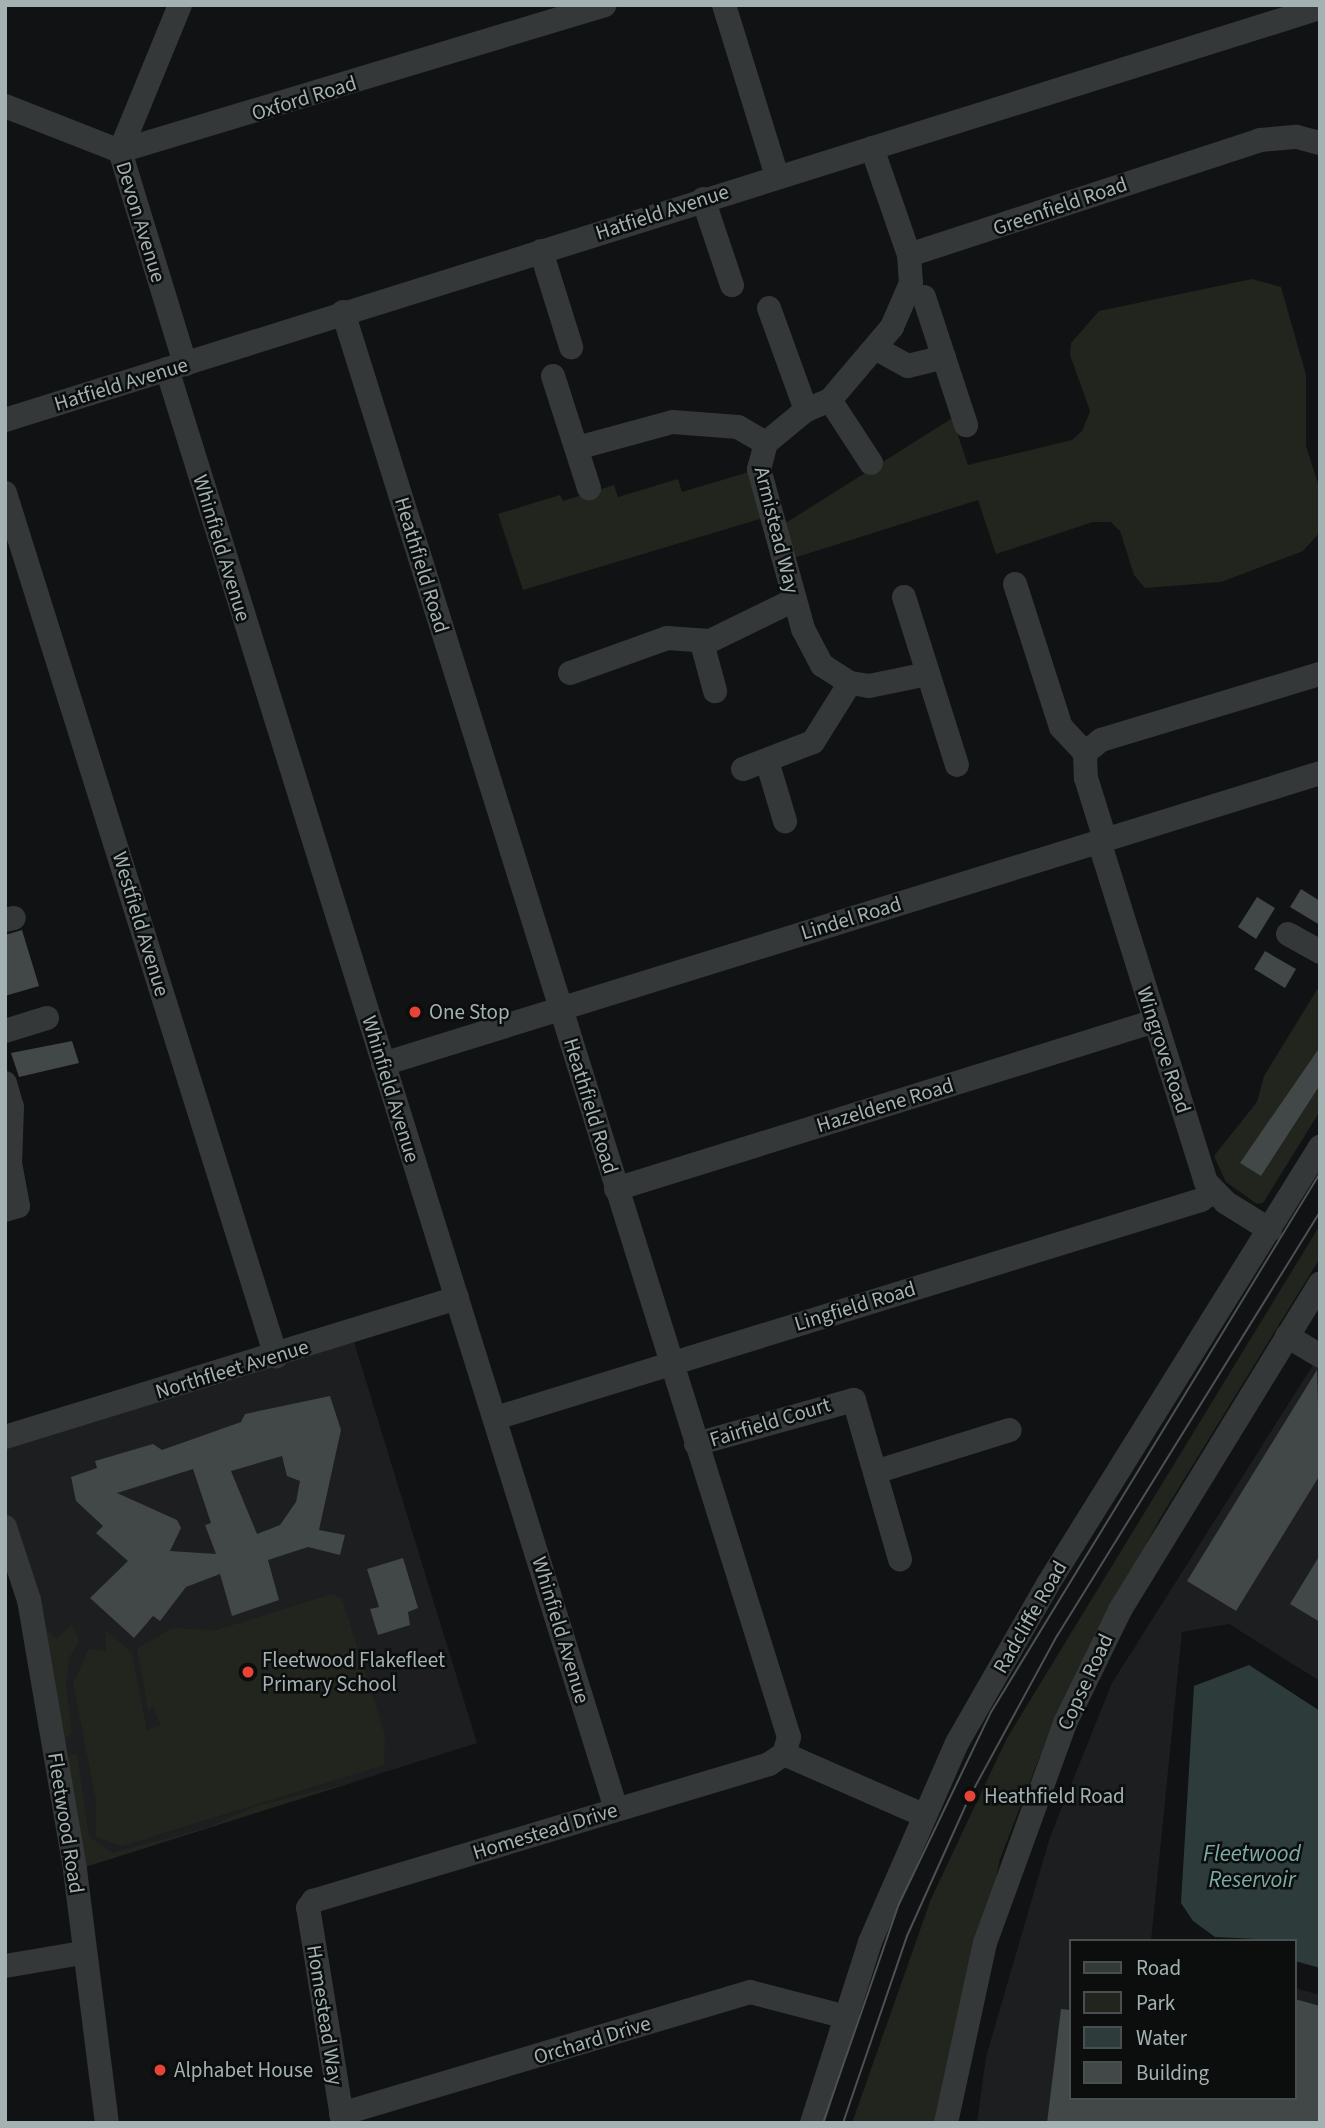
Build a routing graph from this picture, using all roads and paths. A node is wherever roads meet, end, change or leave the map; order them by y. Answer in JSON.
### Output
{"nodes":[{"id":1,"x":180,"y":5,"type":"edge"},
{"id":2,"x":605,"y":5,"type":"edge"},
{"id":3,"x":724,"y":5,"type":"edge"},
{"id":4,"x":1320,"y":8,"type":"edge"},
{"id":5,"x":5,"y":106,"type":"edge"},
{"id":6,"x":1320,"y":143,"type":"edge"},
{"id":7,"x":872,"y":148,"type":"junction"},
{"id":8,"x":120,"y":151,"type":"junction"},
{"id":9,"x":777,"y":176,"type":"junction"},
{"id":10,"x":703,"y":199,"type":"junction"},
{"id":11,"x":541,"y":251,"type":"junction"},
{"id":12,"x":909,"y":255,"type":"junction"},
{"id":13,"x":732,"y":285,"type":"dead end"},
{"id":14,"x":924,"y":297,"type":"dead end"},
{"id":15,"x":769,"y":308,"type":"dead end"},
{"id":16,"x":342,"y":313,"type":"junction"},
{"id":17,"x":571,"y":347,"type":"dead end"},
{"id":18,"x":877,"y":349,"type":"junction"},
{"id":19,"x":944,"y":357,"type":"junction"},
{"id":20,"x":176,"y":367,"type":"junction"},
{"id":21,"x":553,"y":376,"type":"dead end"},
{"id":22,"x":830,"y":400,"type":"junction"},
{"id":23,"x":806,"y":410,"type":"junction"},
{"id":24,"x":5,"y":420,"type":"edge"},
{"id":25,"x":966,"y":425,"type":"dead end"},
{"id":26,"x":766,"y":443,"type":"junction"},
{"id":27,"x":577,"y":448,"type":"junction"},
{"id":28,"x":871,"y":463,"type":"dead end"},
{"id":29,"x":589,"y":488,"type":"dead end"},
{"id":30,"x":5,"y":493,"type":"edge"},
{"id":31,"x":1015,"y":584,"type":"dead end"},
{"id":32,"x":904,"y":597,"type":"dead end"},
{"id":33,"x":794,"y":600,"type":"junction"},
{"id":34,"x":702,"y":643,"type":"junction"},
{"id":35,"x":570,"y":673,"type":"dead end"},
{"id":36,"x":928,"y":674,"type":"junction"},
{"id":37,"x":1320,"y":674,"type":"edge"},
{"id":38,"x":850,"y":683,"type":"junction"},
{"id":39,"x":715,"y":691,"type":"dead end"},
{"id":40,"x":1085,"y":753,"type":"junction"},
{"id":41,"x":767,"y":761,"type":"junction"},
{"id":42,"x":957,"y":765,"type":"dead end"},
{"id":43,"x":743,"y":769,"type":"dead end"},
{"id":44,"x":1320,"y":773,"type":"edge"},
{"id":45,"x":785,"y":821,"type":"dead end"},
{"id":46,"x":1102,"y":840,"type":"junction"},
{"id":47,"x":1288,"y":934,"type":"dead end"},
{"id":48,"x":1320,"y":953,"type":"edge"},
{"id":49,"x":562,"y":1009,"type":"junction"},
{"id":50,"x":47,"y":1018,"type":"dead end"},
{"id":51,"x":1155,"y":1021,"type":"junction"},
{"id":52,"x":5,"y":1031,"type":"edge"},
{"id":53,"x":383,"y":1064,"type":"junction"},
{"id":54,"x":5,"y":1083,"type":"edge"},
{"id":55,"x":1320,"y":1147,"type":"edge"},
{"id":56,"x":616,"y":1189,"type":"junction"},
{"id":57,"x":1212,"y":1192,"type":"junction"},
{"id":58,"x":12,"y":1208,"type":"edge"},
{"id":59,"x":1270,"y":1230,"type":"junction"},
{"id":60,"x":1320,"y":1283,"type":"edge"},
{"id":61,"x":457,"y":1298,"type":"junction"},
{"id":62,"x":1287,"y":1336,"type":"junction"},
{"id":63,"x":276,"y":1356,"type":"junction"},
{"id":64,"x":1320,"y":1356,"type":"edge"},
{"id":65,"x":670,"y":1363,"type":"junction"},
{"id":66,"x":496,"y":1418,"type":"junction"},
{"id":67,"x":1010,"y":1430,"type":"dead end"},
{"id":68,"x":5,"y":1437,"type":"edge"},
{"id":69,"x":696,"y":1444,"type":"junction"},
{"id":70,"x":875,"y":1472,"type":"junction"},
{"id":71,"x":5,"y":1527,"type":"edge"},
{"id":72,"x":900,"y":1559,"type":"dead end"},
{"id":73,"x":783,"y":1754,"type":"junction"},
{"id":74,"x":616,"y":1809,"type":"junction"},
{"id":75,"x":923,"y":1815,"type":"junction"},
{"id":76,"x":308,"y":1908,"type":"joint"},
{"id":77,"x":82,"y":1953,"type":"junction"},
{"id":78,"x":5,"y":1966,"type":"edge"},
{"id":79,"x":843,"y":2016,"type":"junction"},
{"id":80,"x":342,"y":2118,"type":"edge"},
{"id":81,"x":107,"y":2123,"type":"edge"},
{"id":82,"x":812,"y":2123,"type":"edge"},
{"id":83,"x":946,"y":2123,"type":"edge"}],
"edges":[{"from":1,"to":8,"type":"street","name":"Devon Avenue"},
{"from":2,"to":8,"type":"street","name":"Oxford Road"},
{"from":3,"to":9,"type":"street"},
{"from":4,"to":7,"type":"street","name":"Hatfield Avenue"},
{"from":5,"to":8,"type":"street"},
{"from":6,"to":12,"type":"street","name":"Greenfield Road"},
{"from":7,"to":9,"type":"street","name":"Hatfield Avenue"},
{"from":7,"to":12,"type":"street"},
{"from":8,"to":20,"type":"street","name":"Devon Avenue"},
{"from":9,"to":10,"type":"street","name":"Hatfield Avenue"},
{"from":10,"to":11,"type":"street","name":"Hatfield Avenue"},
{"from":10,"to":13,"type":"street"},
{"from":11,"to":16,"type":"street","name":"Hatfield Avenue"},
{"from":11,"to":17,"type":"street"},
{"from":12,"to":18,"type":"street","name":"Armistead Way"},
{"from":14,"to":19,"type":"street"},
{"from":15,"to":23,"type":"street"},
{"from":16,"to":20,"type":"street","name":"Hatfield Avenue"},
{"from":16,"to":49,"type":"street","name":"Heathfield Road"},
{"from":18,"to":19,"type":"street"},
{"from":18,"to":22,"type":"street","name":"Armistead Way"},
{"from":19,"to":25,"type":"street"},
{"from":20,"to":24,"type":"street","name":"Hatfield Avenue"},
{"from":20,"to":53,"type":"street","name":"Whinfield Avenue"},
{"from":21,"to":27,"type":"street"},
{"from":22,"to":23,"type":"street","name":"Armistead Way"},
{"from":22,"to":28,"type":"street"},
{"from":23,"to":26,"type":"street","name":"Armistead Way"},
{"from":26,"to":27,"type":"street"},
{"from":26,"to":33,"type":"street","name":"Armistead Way"},
{"from":27,"to":29,"type":"street"},
{"from":30,"to":63,"type":"street","name":"Westfield Avenue"},
{"from":31,"to":40,"type":"street"},
{"from":32,"to":36,"type":"street"},
{"from":33,"to":34,"type":"street"},
{"from":33,"to":38,"type":"street","name":"Armistead Way"},
{"from":34,"to":35,"type":"street"},
{"from":34,"to":39,"type":"street"},
{"from":36,"to":38,"type":"street"},
{"from":36,"to":42,"type":"street"},
{"from":37,"to":40,"type":"street"},
{"from":38,"to":41,"type":"street"},
{"from":40,"to":46,"type":"street"},
{"from":41,"to":43,"type":"street"},
{"from":41,"to":45,"type":"street"},
{"from":44,"to":46,"type":"street","name":"Lindel Road"},
{"from":46,"to":49,"type":"street","name":"Lindel Road"},
{"from":46,"to":51,"type":"street","name":"Wingrove Road"},
{"from":47,"to":48,"type":"street"},
{"from":49,"to":53,"type":"street","name":"Lindel Road"},
{"from":49,"to":56,"type":"street","name":"Heathfield Road"},
{"from":50,"to":52,"type":"street"},
{"from":51,"to":56,"type":"street","name":"Hazeldene Road"},
{"from":51,"to":57,"type":"street","name":"Wingrove Road"},
{"from":53,"to":61,"type":"street","name":"Whinfield Avenue"},
{"from":54,"to":58,"type":"street"},
{"from":55,"to":59,"type":"street","name":"Radcliffe Road"},
{"from":56,"to":65,"type":"street","name":"Heathfield Road"},
{"from":57,"to":59,"type":"street"},
{"from":57,"to":65,"type":"street","name":"Lingfield Road"},
{"from":59,"to":75,"type":"street","name":"Radcliffe Road"},
{"from":60,"to":62,"type":"street","name":"Copse Road"},
{"from":61,"to":63,"type":"street","name":"Northfleet Avenue"},
{"from":61,"to":66,"type":"street","name":"Whinfield Avenue"},
{"from":62,"to":64,"type":"street"},
{"from":62,"to":83,"type":"street","name":"Copse Road"},
{"from":63,"to":68,"type":"street","name":"Northfleet Avenue"},
{"from":65,"to":66,"type":"street","name":"Lingfield Road"},
{"from":65,"to":69,"type":"street","name":"Heathfield Road"},
{"from":66,"to":74,"type":"street","name":"Whinfield Avenue"},
{"from":67,"to":70,"type":"street"},
{"from":69,"to":70,"type":"street","name":"Fairfield Court"},
{"from":69,"to":73,"type":"street","name":"Heathfield Road"},
{"from":70,"to":72,"type":"street","name":"Fairfield Court"},
{"from":71,"to":77,"type":"street","name":"Fleetwood Road"},
{"from":73,"to":74,"type":"street","name":"Homestead Drive"},
{"from":73,"to":75,"type":"street"},
{"from":74,"to":76,"type":"street","name":"Homestead Drive"},
{"from":75,"to":79,"type":"street","name":"Radcliffe Road"},
{"from":76,"to":80,"type":"street","name":"Homestead Way"},
{"from":77,"to":78,"type":"street"},
{"from":77,"to":81,"type":"street","name":"Fleetwood Road"},
{"from":79,"to":80,"type":"street","name":"Orchard Drive"},
{"from":79,"to":82,"type":"street","name":"Radcliffe Road"}]}
